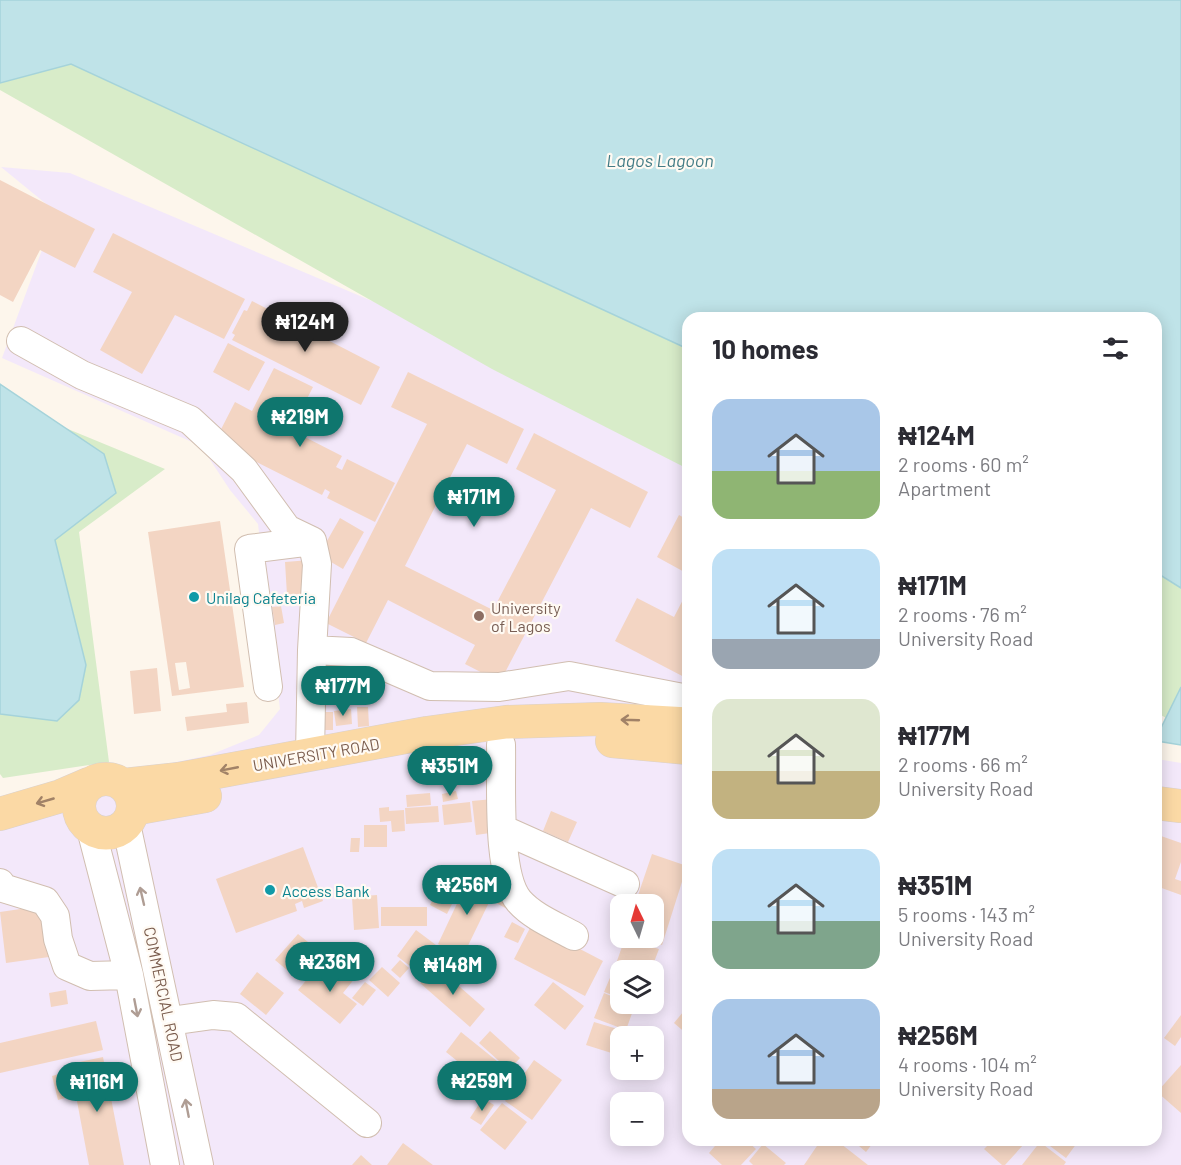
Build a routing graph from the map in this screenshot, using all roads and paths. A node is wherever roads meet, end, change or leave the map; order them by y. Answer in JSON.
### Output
{"nodes":[{"id":1,"x":21,"y":341,"type":"dead end"},
{"id":2,"x":312,"y":541,"type":"junction"},
{"id":3,"x":312,"y":650,"type":"junction"},
{"id":4,"x":268,"y":687,"type":"dead end"},
{"id":5,"x":682,"y":698,"type":"edge"},
{"id":6,"x":682,"y":724,"type":"edge"},
{"id":7,"x":501,"y":745,"type":"junction"},
{"id":8,"x":682,"y":747,"type":"edge"},
{"id":9,"x":310,"y":754,"type":"junction"},
{"id":10,"x":89,"y":784,"type":"junction"},
{"id":11,"x":1162,"y":785,"type":"edge"},
{"id":12,"x":1181,"y":787,"type":"edge"},
{"id":13,"x":1162,"y":804,"type":"edge"},
{"id":14,"x":128,"y":806,"type":"junction"},
{"id":15,"x":1181,"y":806,"type":"edge"},
{"id":16,"x":0,"y":814,"type":"edge"},
{"id":17,"x":86,"y":823,"type":"junction"},
{"id":18,"x":504,"y":830,"type":"junction"},
{"id":19,"x":0,"y":833,"type":"edge"},
{"id":20,"x":0,"y":883,"type":"edge"},
{"id":21,"x":626,"y":884,"type":"dead end"},
{"id":22,"x":574,"y":936,"type":"dead end"},
{"id":23,"x":129,"y":975,"type":"junction"},
{"id":24,"x":170,"y":1021,"type":"junction"},
{"id":25,"x":367,"y":1124,"type":"dead end"},
{"id":26,"x":165,"y":1165,"type":"edge"},
{"id":27,"x":199,"y":1165,"type":"edge"}],
"edges":[{"from":1,"to":2,"type":"street"},
{"from":2,"to":3,"type":"street"},
{"from":2,"to":4,"type":"street"},
{"from":3,"to":5,"type":"street"},
{"from":3,"to":9,"type":"street"},
{"from":6,"to":9,"type":"main road","name":"UNIVERSITY ROAD","one_way":true},
{"from":7,"to":8,"type":"main road","name":"UNIVERSITY ROAD"},
{"from":7,"to":14,"type":"main road","name":"UNIVERSITY ROAD"},
{"from":7,"to":18,"type":"street"},
{"from":9,"to":14,"type":"main road","name":"UNIVERSITY ROAD","one_way":true},
{"from":10,"to":14,"type":"main road"},
{"from":10,"to":16,"type":"main road","one_way":true},
{"from":10,"to":17,"type":"main road"},
{"from":11,"to":12,"type":"main road"},
{"from":13,"to":15,"type":"main road"},
{"from":14,"to":17,"type":"main road"},
{"from":24,"to":14,"type":"street","name":"COMMERCIAL ROAD","one_way":true},
{"from":17,"to":19,"type":"main road"},
{"from":17,"to":23,"type":"street","name":"COMMERCIAL ROAD"},
{"from":18,"to":21,"type":"street"},
{"from":18,"to":22,"type":"street"},
{"from":20,"to":23,"type":"street"},
{"from":23,"to":26,"type":"street","name":"COMMERCIAL ROAD","one_way":true},
{"from":24,"to":25,"type":"street"},
{"from":27,"to":24,"type":"street","name":"COMMERCIAL ROAD","one_way":true}]}
